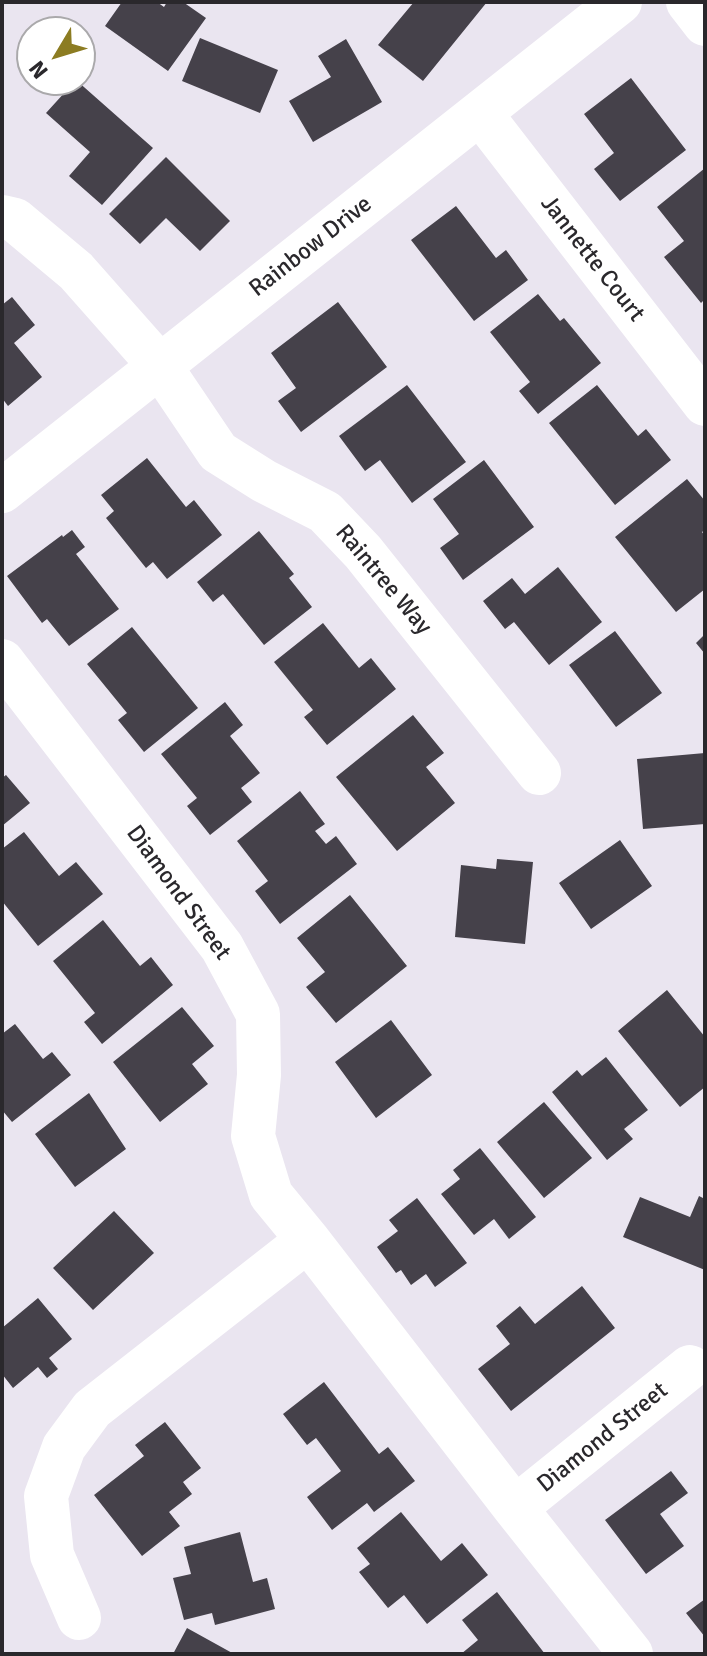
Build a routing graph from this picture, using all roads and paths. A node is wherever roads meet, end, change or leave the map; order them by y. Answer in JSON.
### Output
{"nodes":[{"id":1,"x":620,"y":2,"type":"edge"},
{"id":2,"x":688,"y":2,"type":"edge"},
{"id":3,"x":705,"y":24,"type":"edge"},
{"id":4,"x":480,"y":113,"type":"junction"},
{"id":5,"x":2,"y":217,"type":"edge"},
{"id":6,"x":160,"y":366,"type":"junction"},
{"id":7,"x":705,"y":404,"type":"edge"},
{"id":8,"x":2,"y":491,"type":"edge"},
{"id":9,"x":2,"y":661,"type":"edge"},
{"id":10,"x":539,"y":773,"type":"dead end"},
{"id":11,"x":308,"y":1240,"type":"junction"},
{"id":12,"x":690,"y":1367,"type":"dead end"},
{"id":13,"x":515,"y":1508,"type":"junction"},
{"id":14,"x":79,"y":1618,"type":"dead end"},
{"id":15,"x":631,"y":1654,"type":"edge"}],
"edges":[{"from":1,"to":4,"type":"street","name":"Rainbow Drive"},
{"from":2,"to":3,"type":"street"},
{"from":4,"to":6,"type":"street","name":"Rainbow Drive"},
{"from":4,"to":7,"type":"street","name":"Jannette Court"},
{"from":5,"to":6,"type":"street","name":"Raintree Way"},
{"from":6,"to":8,"type":"street","name":"Rainbow Drive"},
{"from":6,"to":10,"type":"street","name":"Raintree Way"},
{"from":9,"to":11,"type":"street","name":"Diamond Street"},
{"from":11,"to":13,"type":"street","name":"Diamond Street"},
{"from":11,"to":14,"type":"street"},
{"from":12,"to":13,"type":"street","name":"Diamond Street"},
{"from":13,"to":15,"type":"street","name":"Diamond Street"}]}
